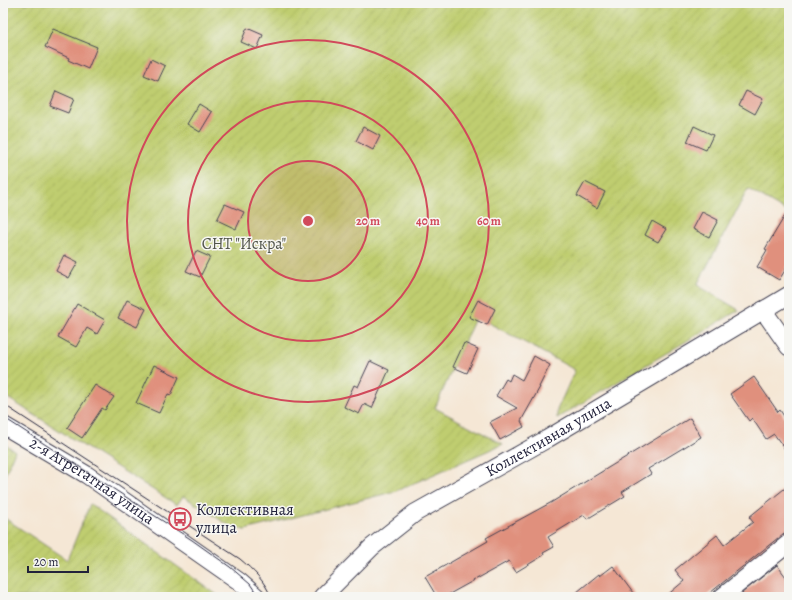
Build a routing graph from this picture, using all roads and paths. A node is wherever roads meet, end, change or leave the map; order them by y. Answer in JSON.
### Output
{"nodes":[{"id":1,"x":789,"y":295,"type":"edge"},
{"id":2,"x":763,"y":310,"type":"junction"},
{"id":3,"x":789,"y":346,"type":"edge"},
{"id":4,"x":3,"y":425,"type":"edge"},
{"id":5,"x":789,"y":543,"type":"edge"},
{"id":6,"x":257,"y":597,"type":"edge"},
{"id":7,"x":322,"y":597,"type":"edge"},
{"id":8,"x":722,"y":597,"type":"edge"}],
"edges":[{"from":1,"to":2,"type":"street","name":"Коллективная улица"},
{"from":2,"to":3,"type":"street"},
{"from":2,"to":7,"type":"street","name":"Коллективная улица"},
{"from":4,"to":6,"type":"street","name":"2-я Агрегатная улица"},
{"from":5,"to":8,"type":"street"}]}
